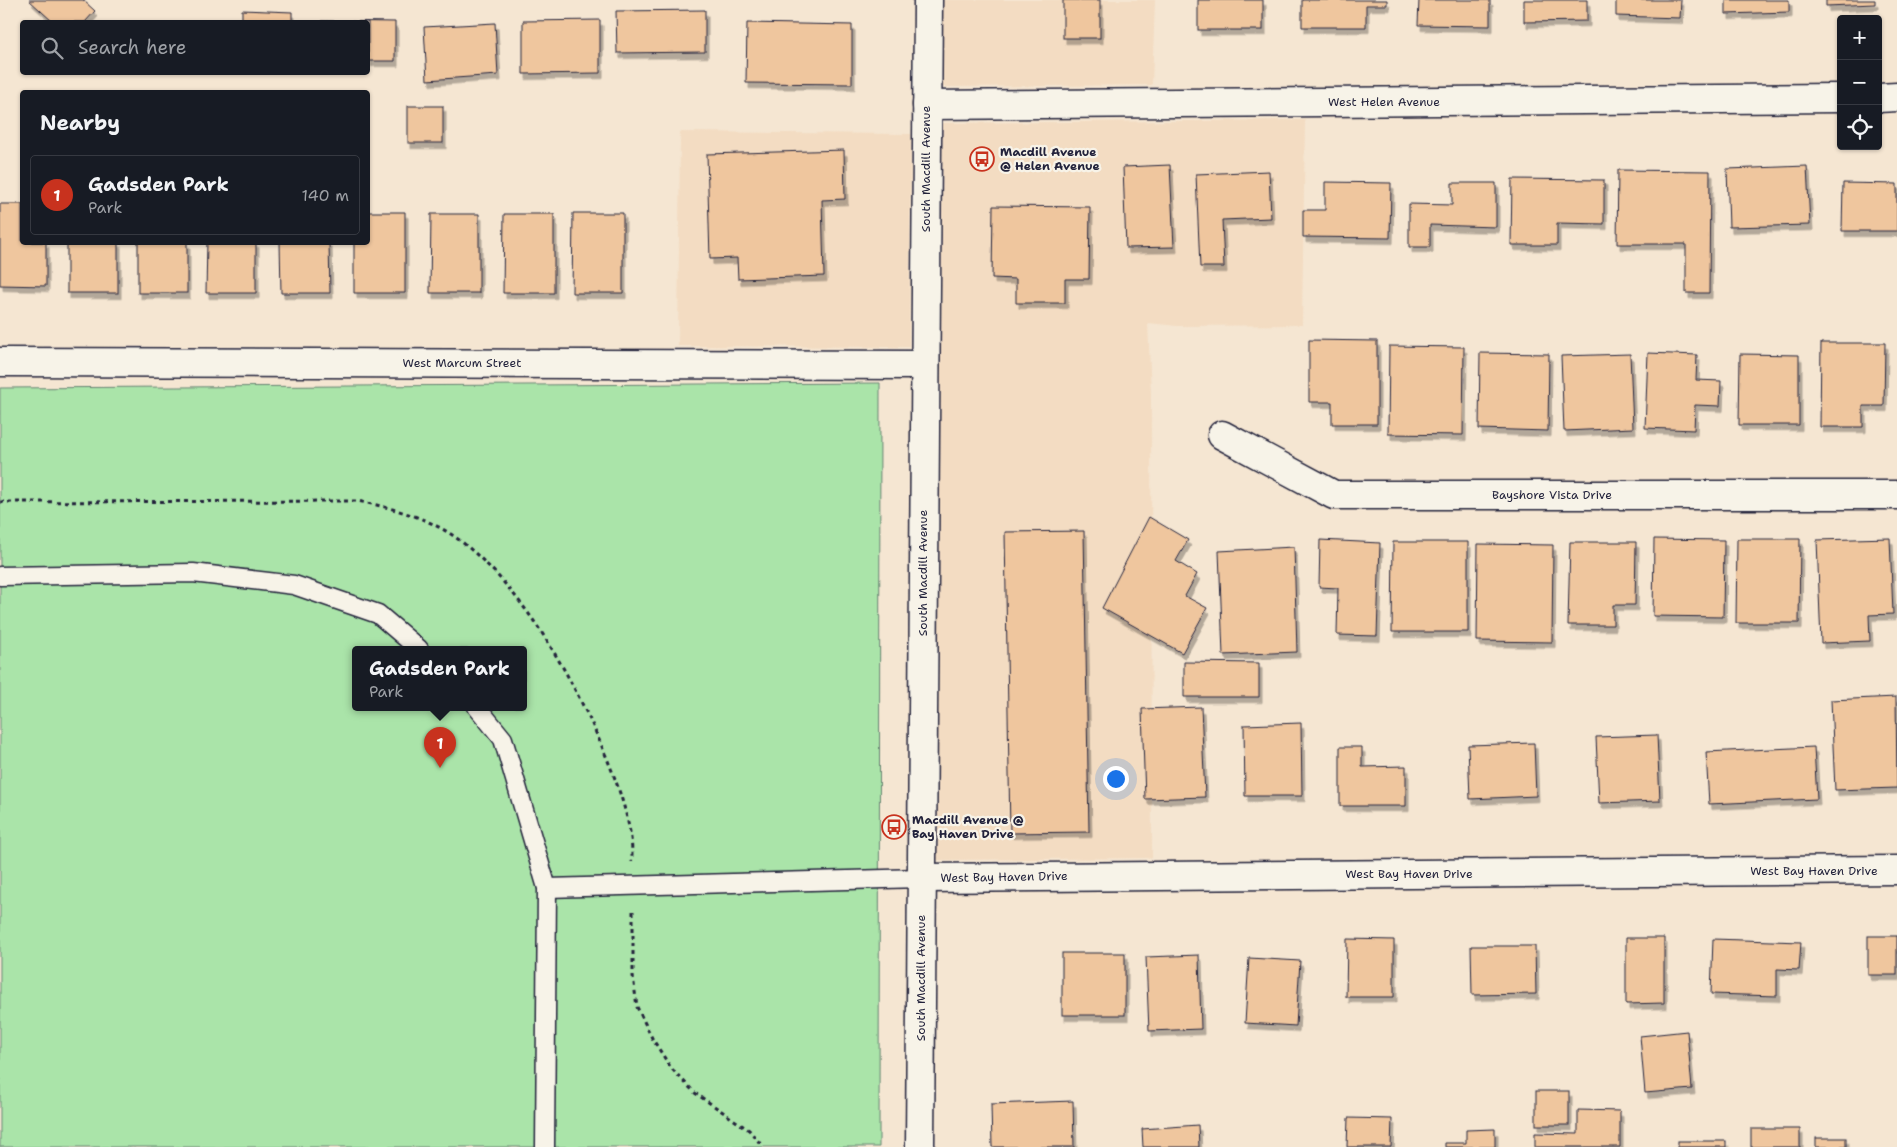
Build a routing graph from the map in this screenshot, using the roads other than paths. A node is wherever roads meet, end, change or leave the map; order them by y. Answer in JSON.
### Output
{"nodes":[{"id":1,"x":928,"y":0,"type":"edge"},
{"id":2,"x":1897,"y":97,"type":"edge"},
{"id":3,"x":1837,"y":98,"type":"edge"},
{"id":4,"x":1882,"y":98,"type":"edge"},
{"id":5,"x":927,"y":105,"type":"junction"},
{"id":6,"x":0,"y":362,"type":"edge"},
{"id":7,"x":925,"y":365,"type":"junction"},
{"id":8,"x":1222,"y":435,"type":"dead end"},
{"id":9,"x":1897,"y":495,"type":"edge"},
{"id":10,"x":0,"y":576,"type":"edge"},
{"id":11,"x":415,"y":646,"type":"edge"},
{"id":12,"x":480,"y":711,"type":"edge"},
{"id":13,"x":1897,"y":870,"type":"edge"},
{"id":14,"x":921,"y":878,"type":"junction"},
{"id":15,"x":547,"y":888,"type":"junction"},
{"id":16,"x":545,"y":1147,"type":"edge"},
{"id":17,"x":920,"y":1147,"type":"edge"}],
"edges":[{"from":1,"to":5,"type":"street","name":"South Macdill Avenue"},
{"from":2,"to":4,"type":"street"},
{"from":3,"to":5,"type":"street","name":"West Helen Avenue"},
{"from":5,"to":7,"type":"street","name":"South Macdill Avenue"},
{"from":6,"to":7,"type":"street","name":"West Marcum Street"},
{"from":7,"to":14,"type":"street","name":"South Macdill Avenue"},
{"from":8,"to":9,"type":"street","name":"Bayshore Vista Drive"},
{"from":10,"to":11,"type":"lane"},
{"from":12,"to":15,"type":"lane"},
{"from":13,"to":14,"type":"street","name":"West Bay Haven Drive"},
{"from":14,"to":15,"type":"lane"},
{"from":14,"to":17,"type":"street","name":"South Macdill Avenue"},
{"from":15,"to":16,"type":"lane"}]}
